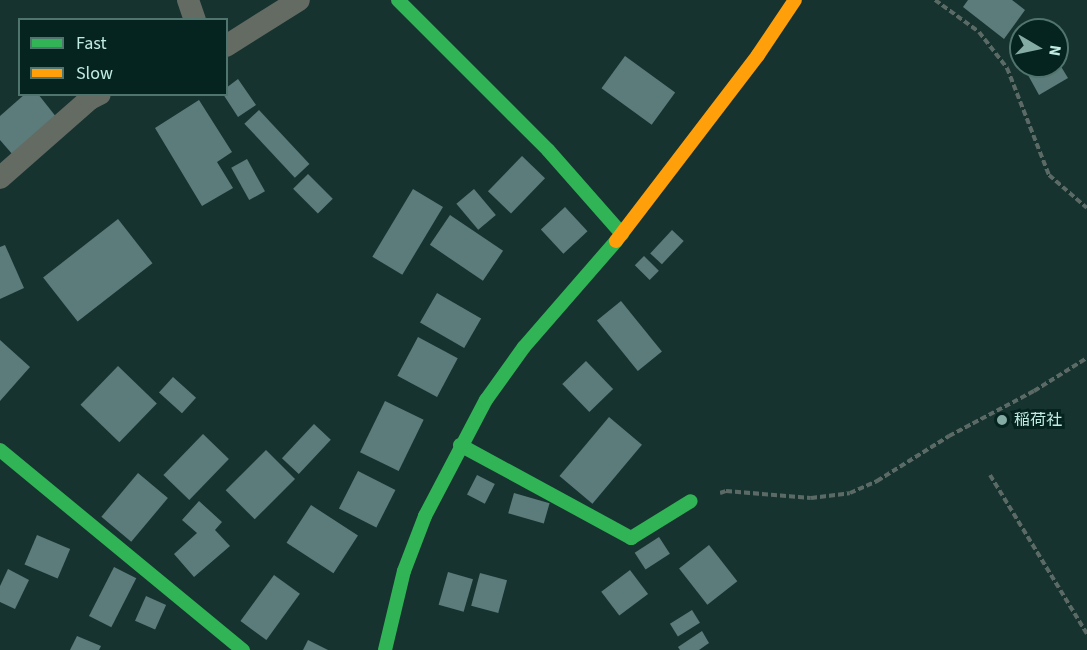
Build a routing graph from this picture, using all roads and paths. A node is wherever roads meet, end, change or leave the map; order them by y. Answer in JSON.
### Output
{"nodes":[{"id":1,"x":188,"y":0,"type":"edge"},
{"id":2,"x":299,"y":0,"type":"edge"},
{"id":3,"x":398,"y":0,"type":"edge"},
{"id":4,"x":795,"y":0,"type":"edge"},
{"id":5,"x":935,"y":0,"type":"edge"},
{"id":6,"x":194,"y":18,"type":"edge"},
{"id":7,"x":228,"y":45,"type":"edge"},
{"id":8,"x":96,"y":96,"type":"edge"},
{"id":9,"x":0,"y":178,"type":"edge"},
{"id":10,"x":1087,"y":208,"type":"edge"},
{"id":11,"x":622,"y":234,"type":"junction"},
{"id":12,"x":1087,"y":358,"type":"edge"},
{"id":13,"x":460,"y":445,"type":"junction"},
{"id":14,"x":0,"y":450,"type":"edge"},
{"id":15,"x":990,"y":475,"type":"dead end"},
{"id":16,"x":691,"y":501,"type":"joint"},
{"id":17,"x":1087,"y":634,"type":"edge"},
{"id":18,"x":243,"y":650,"type":"edge"},
{"id":19,"x":385,"y":650,"type":"edge"}],
"edges":[{"from":1,"to":6,"type":"street"},
{"from":2,"to":7,"type":"street"},
{"from":3,"to":11,"type":"street"},
{"from":4,"to":11,"type":"street"},
{"from":5,"to":10,"type":"path"},
{"from":8,"to":9,"type":"street"},
{"from":11,"to":13,"type":"street"},
{"from":12,"to":16,"type":"path"},
{"from":13,"to":16,"type":"street"},
{"from":13,"to":19,"type":"street"},
{"from":14,"to":18,"type":"street"},
{"from":15,"to":17,"type":"path"}]}
